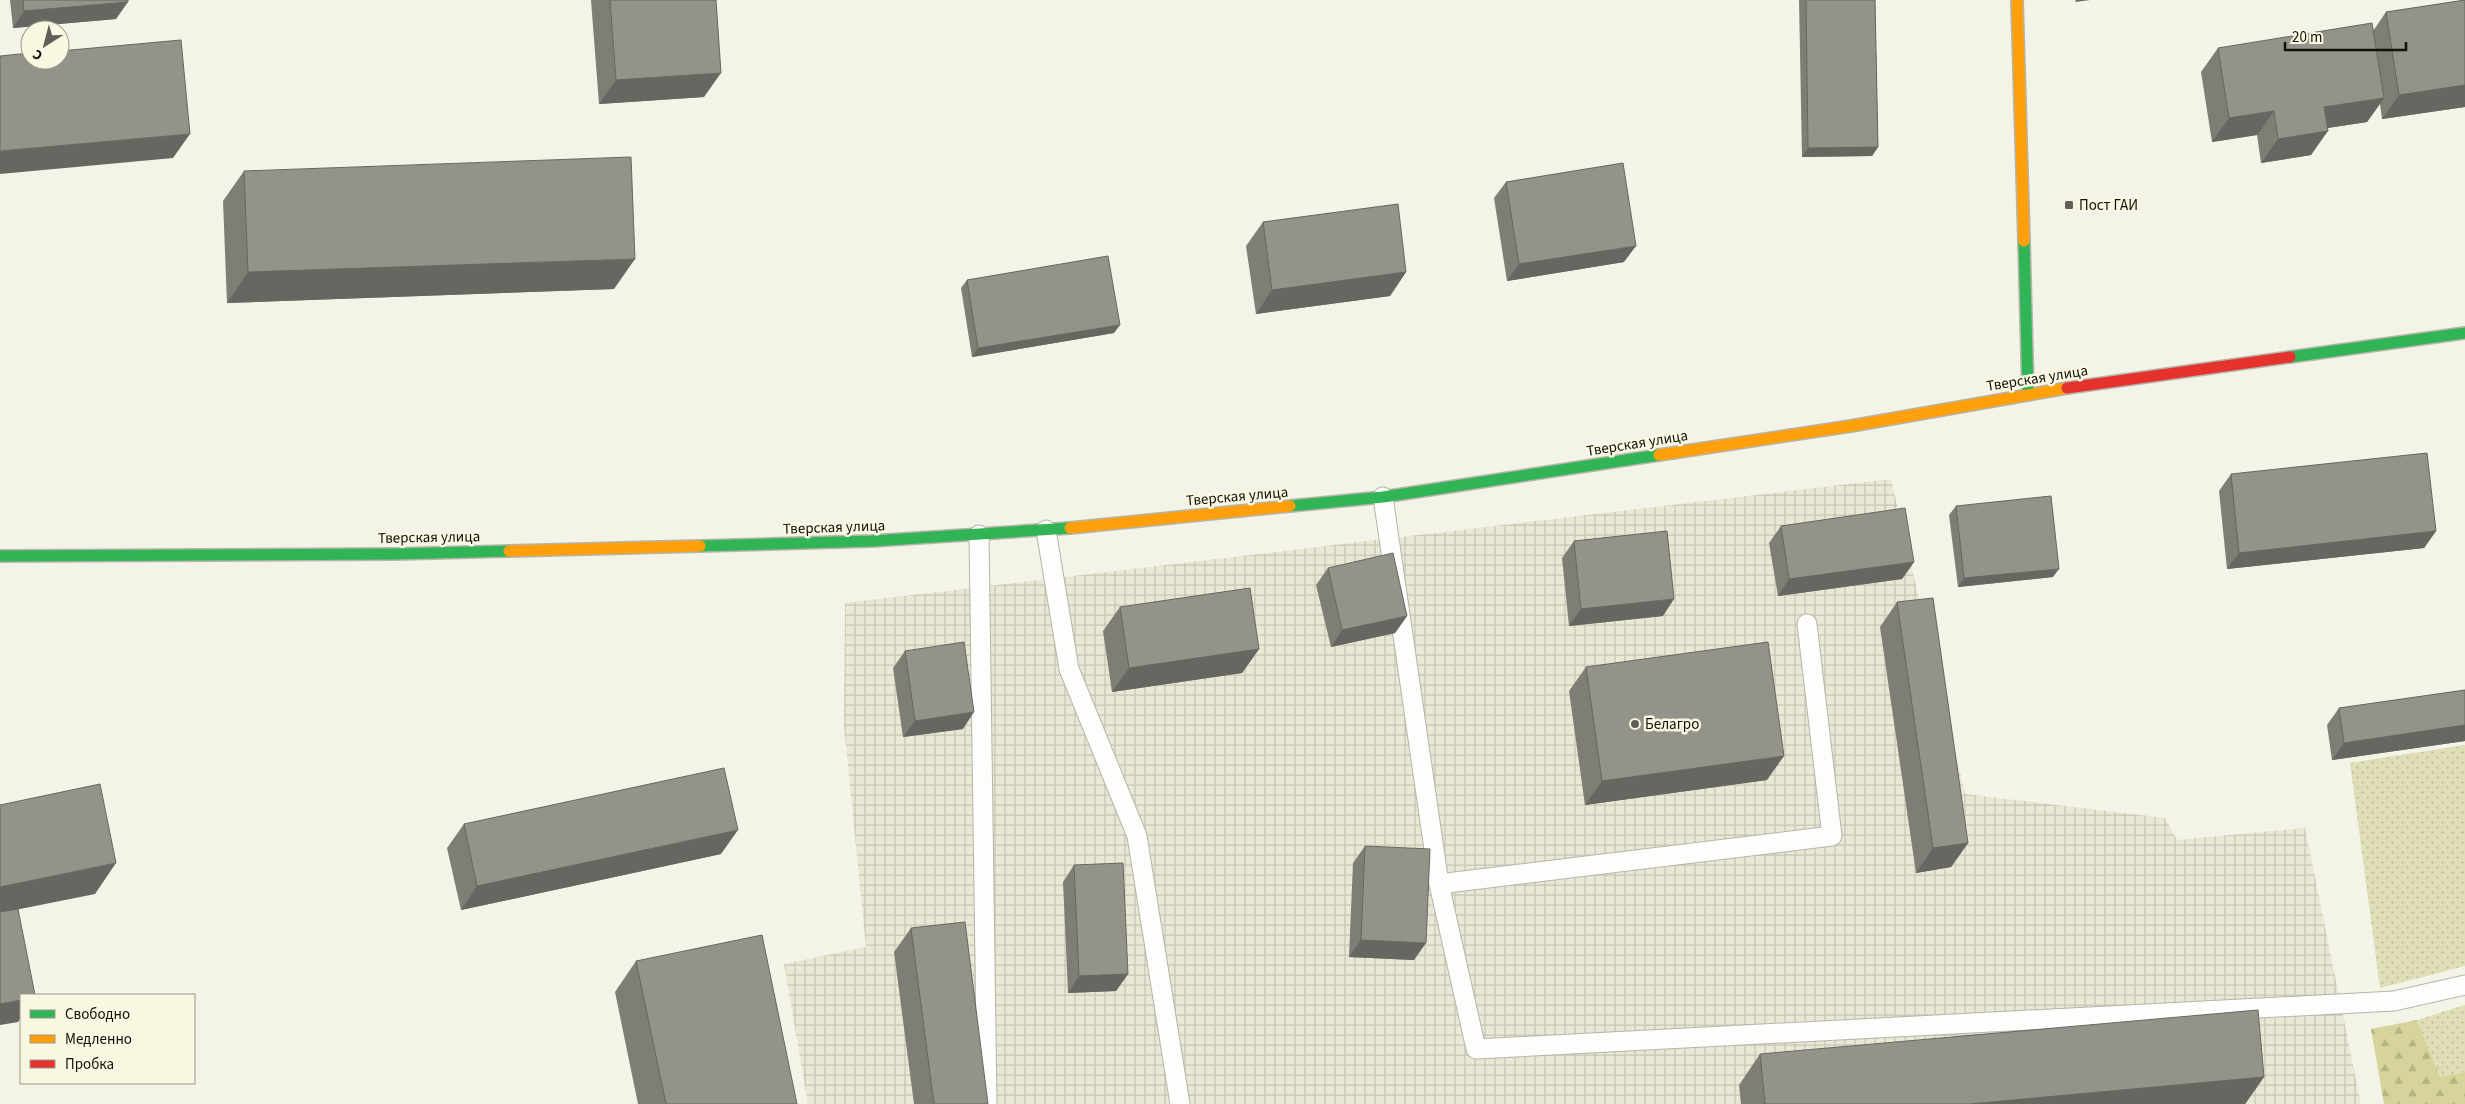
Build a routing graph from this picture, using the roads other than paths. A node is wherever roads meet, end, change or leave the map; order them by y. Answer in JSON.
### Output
{"nodes":[{"id":1,"x":2016,"y":0,"type":"edge"},
{"id":2,"x":2465,"y":333,"type":"edge"},
{"id":3,"x":2028,"y":393,"type":"junction"},
{"id":4,"x":1383,"y":497,"type":"junction"},
{"id":5,"x":1046,"y":530,"type":"junction"},
{"id":6,"x":978,"y":535,"type":"junction"},
{"id":7,"x":0,"y":556,"type":"edge"},
{"id":8,"x":1807,"y":624,"type":"dead end"},
{"id":9,"x":1438,"y":884,"type":"junction"},
{"id":10,"x":2465,"y":985,"type":"edge"},
{"id":11,"x":987,"y":1104,"type":"edge"},
{"id":12,"x":1180,"y":1104,"type":"edge"}],
"edges":[{"from":1,"to":3,"type":"main road"},
{"from":2,"to":3,"type":"main road","name":"Тверская улица"},
{"from":3,"to":4,"type":"main road","name":"Тверская улица"},
{"from":4,"to":5,"type":"main road","name":"Тверская улица"},
{"from":4,"to":9,"type":"lane"},
{"from":5,"to":6,"type":"main road","name":"Тверская улица"},
{"from":5,"to":12,"type":"lane"},
{"from":6,"to":7,"type":"main road","name":"Тверская улица"},
{"from":6,"to":11,"type":"lane"},
{"from":8,"to":9,"type":"lane"},
{"from":9,"to":10,"type":"lane"}]}
